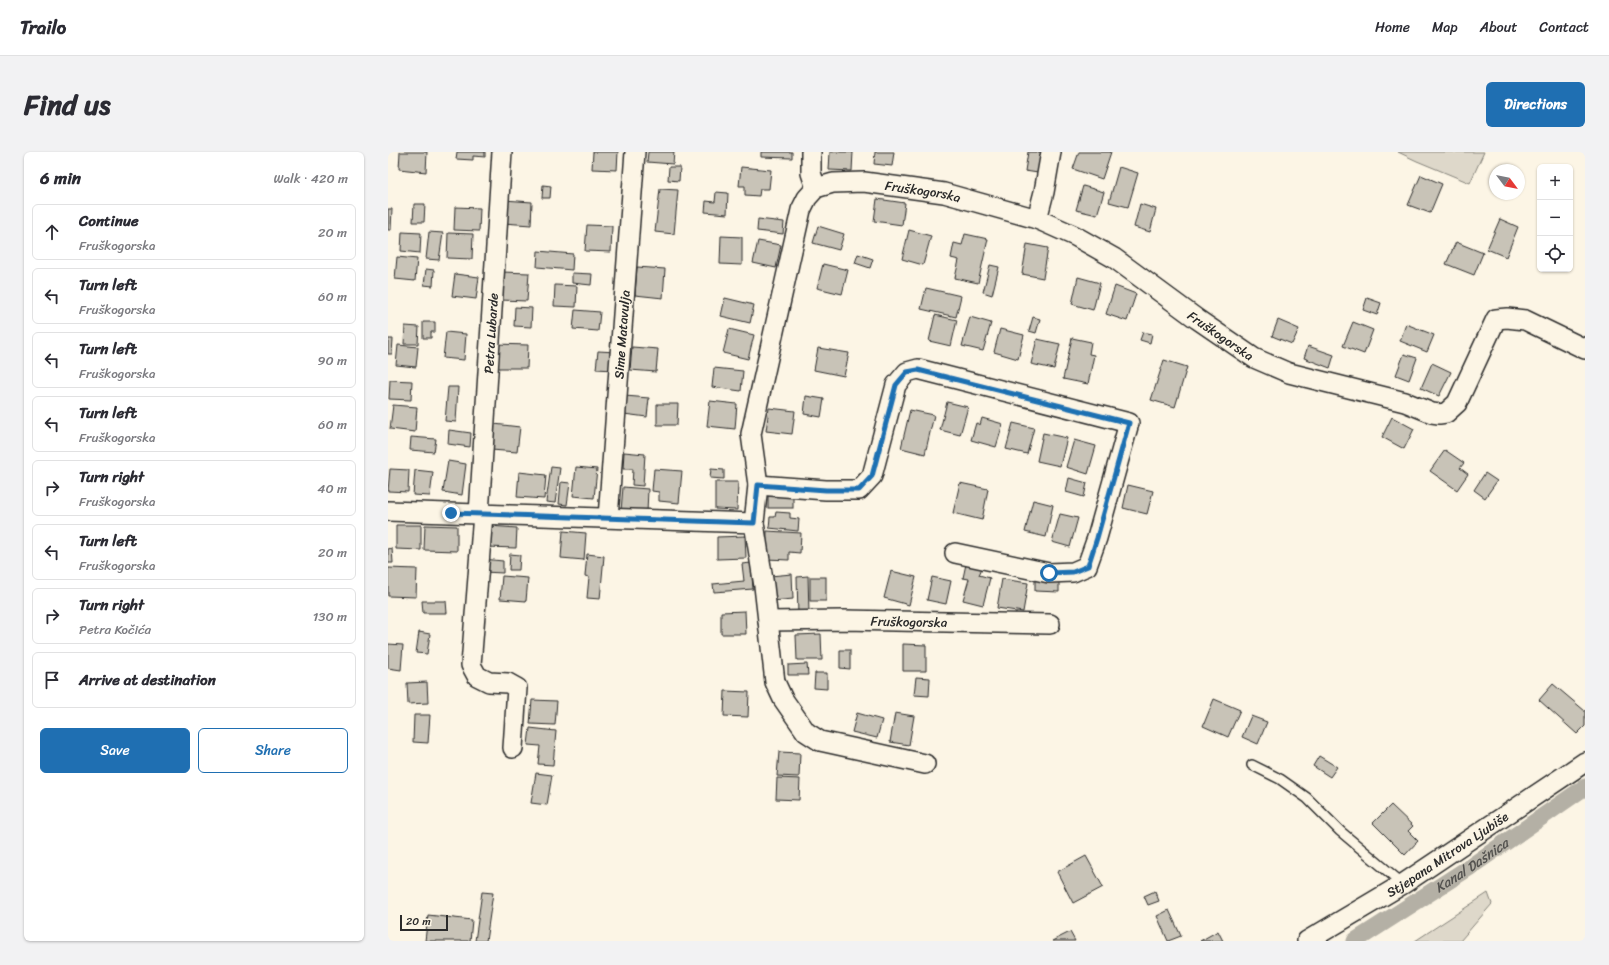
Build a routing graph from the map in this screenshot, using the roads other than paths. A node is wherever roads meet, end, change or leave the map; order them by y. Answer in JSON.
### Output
{"nodes":[{"id":1,"x":502,"y":152,"type":"edge"},
{"id":2,"x":635,"y":152,"type":"edge"},
{"id":3,"x":811,"y":152,"type":"edge"},
{"id":4,"x":1050,"y":152,"type":"edge"},
{"id":5,"x":816,"y":188,"type":"junction"},
{"id":6,"x":1037,"y":219,"type":"junction"},
{"id":7,"x":1585,"y":349,"type":"edge"},
{"id":8,"x":758,"y":485,"type":"junction"},
{"id":9,"x":388,"y":511,"type":"edge"},
{"id":10,"x":481,"y":514,"type":"junction"},
{"id":11,"x":608,"y":518,"type":"junction"},
{"id":12,"x":754,"y":523,"type":"junction"},
{"id":13,"x":955,"y":553,"type":"dead end"},
{"id":14,"x":768,"y":621,"type":"junction"},
{"id":15,"x":1050,"y":624,"type":"dead end"},
{"id":16,"x":513,"y":748,"type":"dead end"},
{"id":17,"x":1585,"y":762,"type":"edge"},
{"id":18,"x":925,"y":764,"type":"dead end"},
{"id":19,"x":1252,"y":765,"type":"dead end"},
{"id":20,"x":1403,"y":884,"type":"junction"},
{"id":21,"x":1307,"y":941,"type":"edge"}],
"edges":[{"from":1,"to":10,"type":"street","name":"Petra Lubarde"},
{"from":2,"to":11,"type":"street","name":"Sime Matavulja"},
{"from":3,"to":5,"type":"street"},
{"from":4,"to":6,"type":"street"},
{"from":5,"to":6,"type":"street","name":"Fruškogorska"},
{"from":5,"to":8,"type":"street"},
{"from":6,"to":7,"type":"street","name":"Fruškogorska"},
{"from":8,"to":12,"type":"street"},
{"from":8,"to":13,"type":"street"},
{"from":9,"to":10,"type":"street"},
{"from":10,"to":11,"type":"street"},
{"from":10,"to":16,"type":"street","name":"Petra Lubarde"},
{"from":11,"to":12,"type":"street"},
{"from":12,"to":14,"type":"street"},
{"from":14,"to":15,"type":"street","name":"Fruškogorska"},
{"from":14,"to":18,"type":"street"},
{"from":17,"to":20,"type":"street","name":"Stjepana Mitrova Ljubiše"},
{"from":19,"to":20,"type":"lane"},
{"from":20,"to":21,"type":"street","name":"Stjepana Mitrova Ljubiše"}]}
